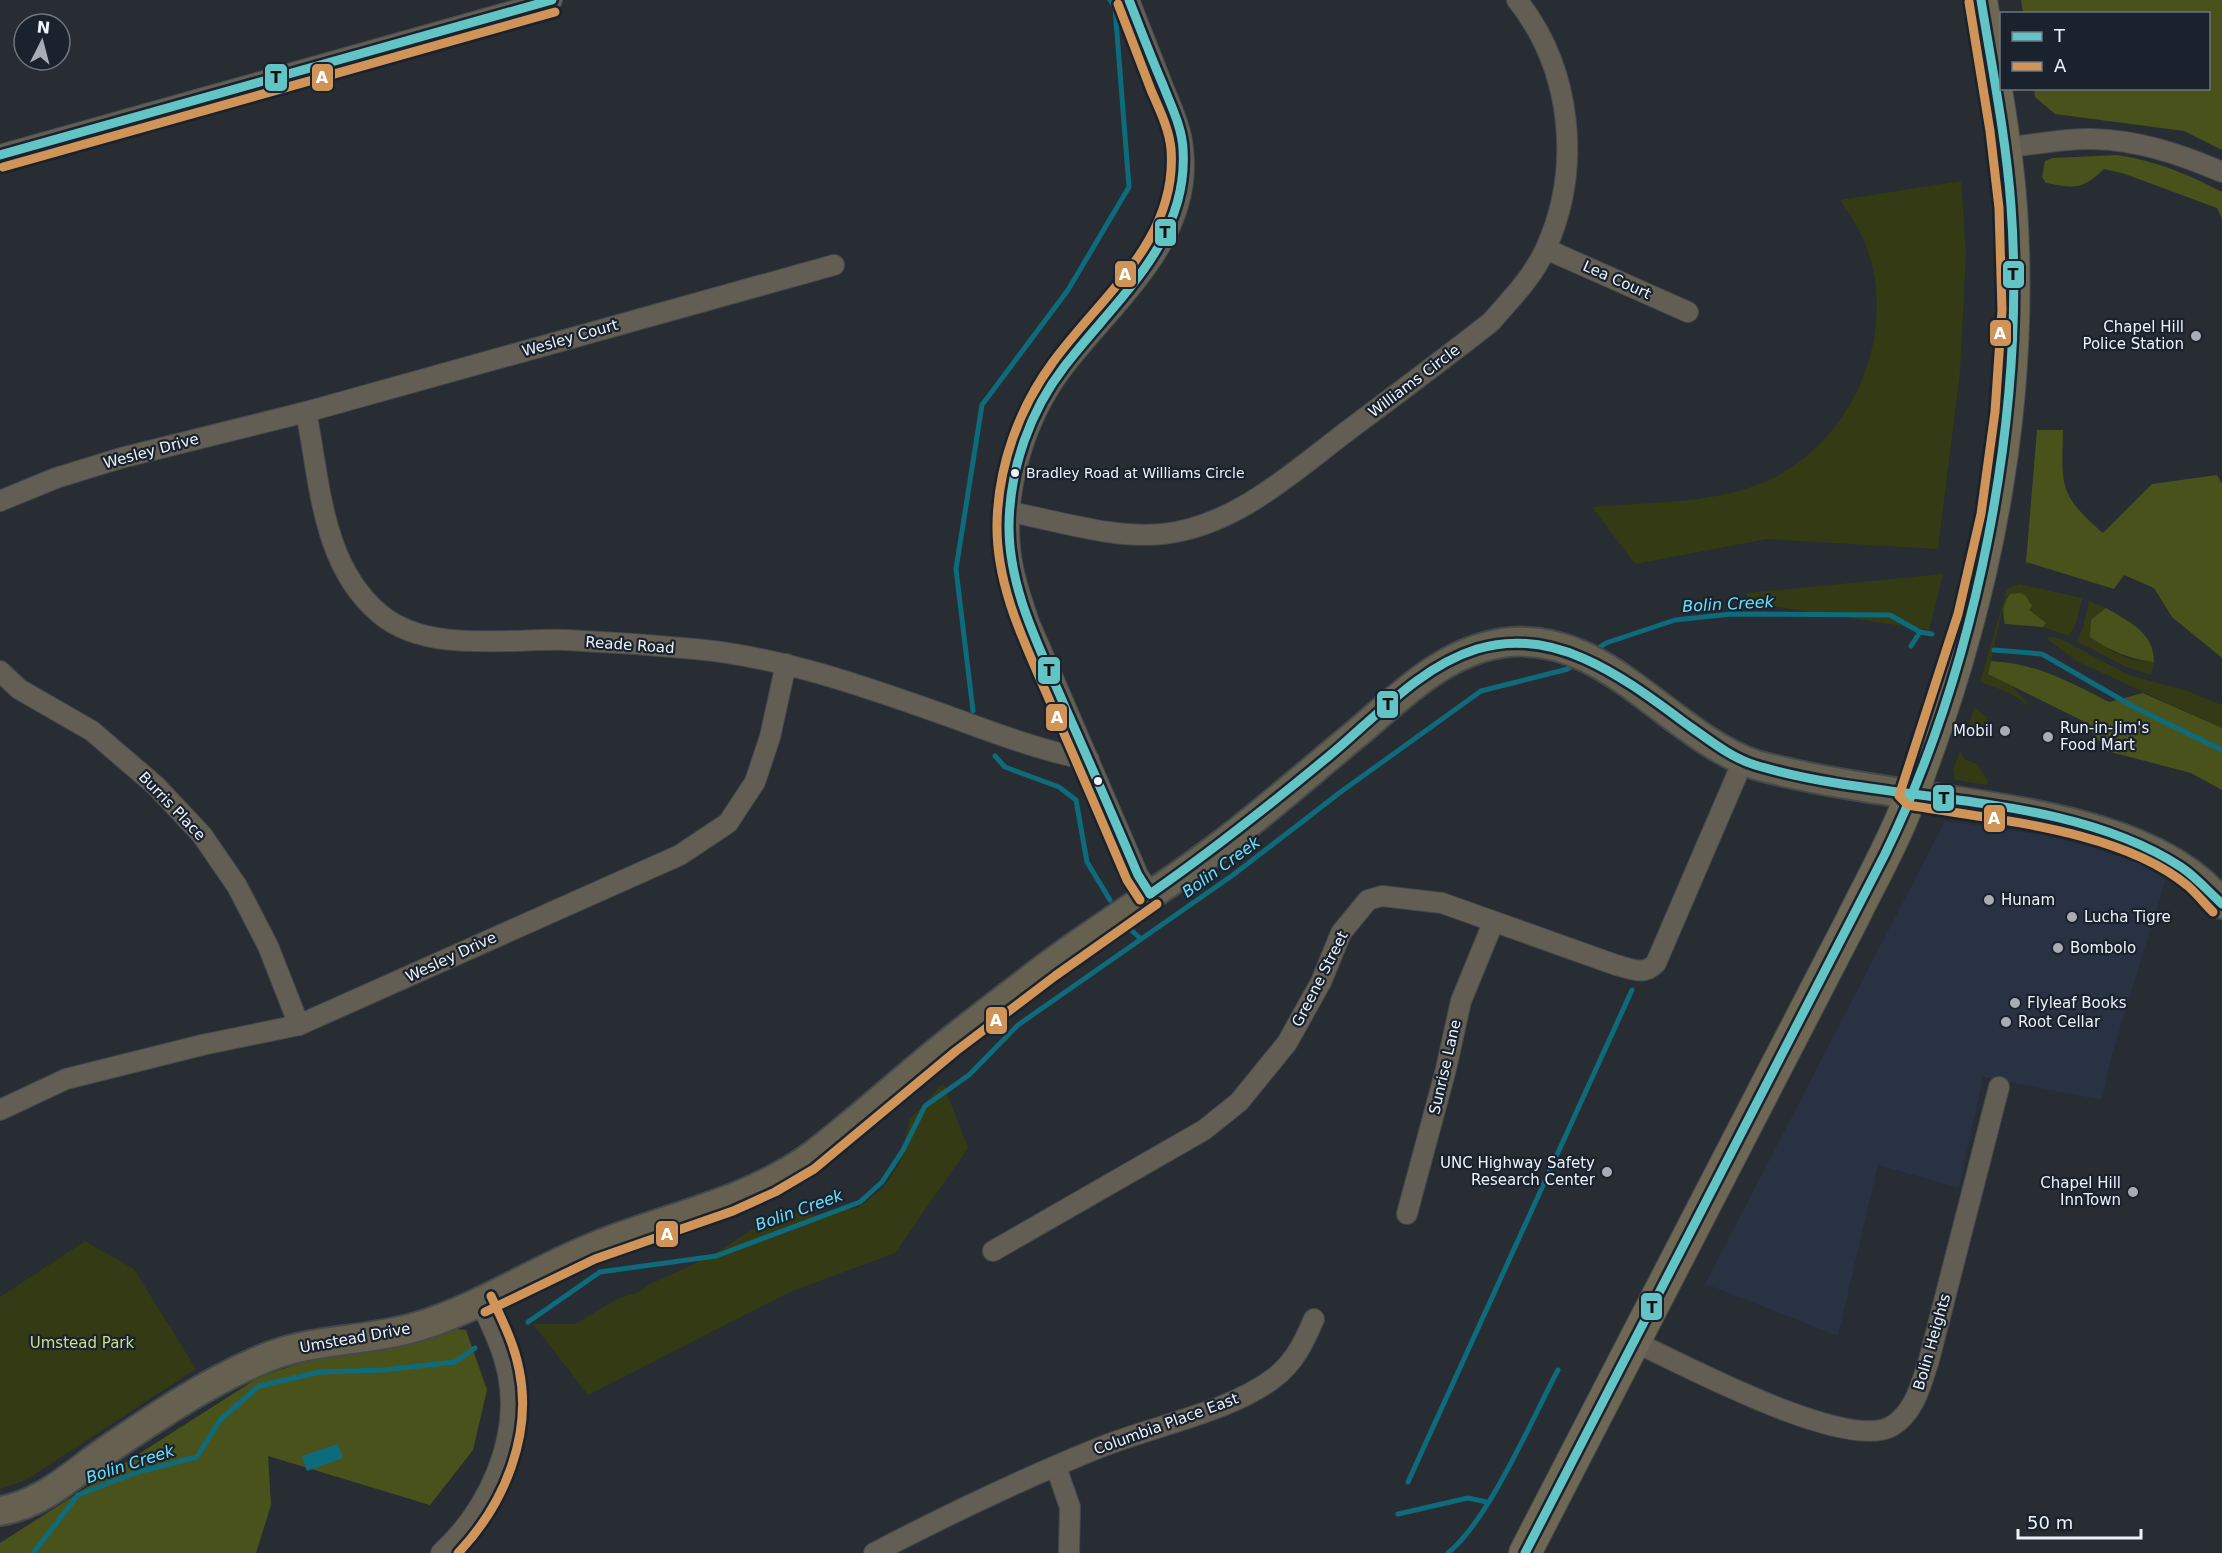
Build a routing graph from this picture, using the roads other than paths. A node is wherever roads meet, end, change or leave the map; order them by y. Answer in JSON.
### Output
{"nodes":[{"id":1,"x":552,"y":0,"type":"edge"},
{"id":2,"x":1129,"y":0,"type":"edge"},
{"id":3,"x":1517,"y":0,"type":"edge"},
{"id":4,"x":1981,"y":0,"type":"edge"},
{"id":5,"x":2004,"y":148,"type":"junction"},
{"id":6,"x":0,"y":155,"type":"edge"},
{"id":7,"x":2222,"y":172,"type":"edge"},
{"id":8,"x":1546,"y":249,"type":"junction"},
{"id":9,"x":834,"y":265,"type":"dead end"},
{"id":10,"x":1688,"y":312,"type":"dead end"},
{"id":11,"x":306,"y":412,"type":"junction"},
{"id":12,"x":0,"y":501,"type":"edge"},
{"id":13,"x":1010,"y":512,"type":"junction"},
{"id":14,"x":786,"y":664,"type":"junction"},
{"id":15,"x":0,"y":671,"type":"edge"},
{"id":16,"x":1089,"y":760,"type":"junction"},
{"id":17,"x":1743,"y":761,"type":"junction"},
{"id":18,"x":1911,"y":793,"type":"junction"},
{"id":19,"x":1150,"y":894,"type":"junction"},
{"id":20,"x":2222,"y":904,"type":"edge"},
{"id":21,"x":1493,"y":923,"type":"junction"},
{"id":22,"x":299,"y":1025,"type":"junction"},
{"id":23,"x":1999,"y":1087,"type":"dead end"},
{"id":24,"x":0,"y":1110,"type":"edge"},
{"id":25,"x":1407,"y":1214,"type":"dead end"},
{"id":26,"x":993,"y":1251,"type":"dead end"},
{"id":27,"x":480,"y":1301,"type":"junction"},
{"id":28,"x":1314,"y":1319,"type":"dead end"},
{"id":29,"x":1635,"y":1342,"type":"junction"},
{"id":30,"x":1056,"y":1467,"type":"junction"},
{"id":31,"x":0,"y":1511,"type":"edge"},
{"id":32,"x":441,"y":1553,"type":"edge"},
{"id":33,"x":874,"y":1553,"type":"edge"},
{"id":34,"x":1069,"y":1553,"type":"edge"},
{"id":35,"x":1525,"y":1553,"type":"edge"}],
"edges":[{"from":1,"to":6,"type":"street"},
{"from":2,"to":13,"type":"street"},
{"from":3,"to":8,"type":"street","name":"Williams Circle"},
{"from":4,"to":5,"type":"main road"},
{"from":5,"to":7,"type":"street"},
{"from":5,"to":18,"type":"main road"},
{"from":8,"to":10,"type":"street","name":"Lea Court"},
{"from":8,"to":13,"type":"street","name":"Williams Circle"},
{"from":9,"to":11,"type":"street","name":"Wesley Court"},
{"from":11,"to":12,"type":"street","name":"Wesley Drive"},
{"from":11,"to":14,"type":"street","name":"Reade Road"},
{"from":13,"to":16,"type":"street"},
{"from":14,"to":16,"type":"street","name":"Reade Road"},
{"from":14,"to":22,"type":"street","name":"Wesley Drive"},
{"from":15,"to":22,"type":"street","name":"Burris Place"},
{"from":16,"to":19,"type":"street"},
{"from":17,"to":18,"type":"street","name":"Umstead Drive"},
{"from":17,"to":19,"type":"street","name":"Umstead Drive"},
{"from":17,"to":21,"type":"street","name":"Greene Street"},
{"from":18,"to":20,"type":"street","name":"Umstead Drive"},
{"from":18,"to":29,"type":"main road"},
{"from":19,"to":27,"type":"street","name":"Umstead Drive"},
{"from":21,"to":25,"type":"street","name":"Sunrise Lane"},
{"from":21,"to":26,"type":"street","name":"Greene Street"},
{"from":22,"to":24,"type":"street","name":"Wesley Drive"},
{"from":23,"to":29,"type":"street","name":"Bolin Heights"},
{"from":27,"to":31,"type":"street","name":"Umstead Drive"},
{"from":27,"to":32,"type":"street"},
{"from":28,"to":30,"type":"street","name":"Columbia Place East"},
{"from":29,"to":35,"type":"main road"},
{"from":30,"to":33,"type":"street","name":"Columbia Place East"},
{"from":30,"to":34,"type":"street"}]}
